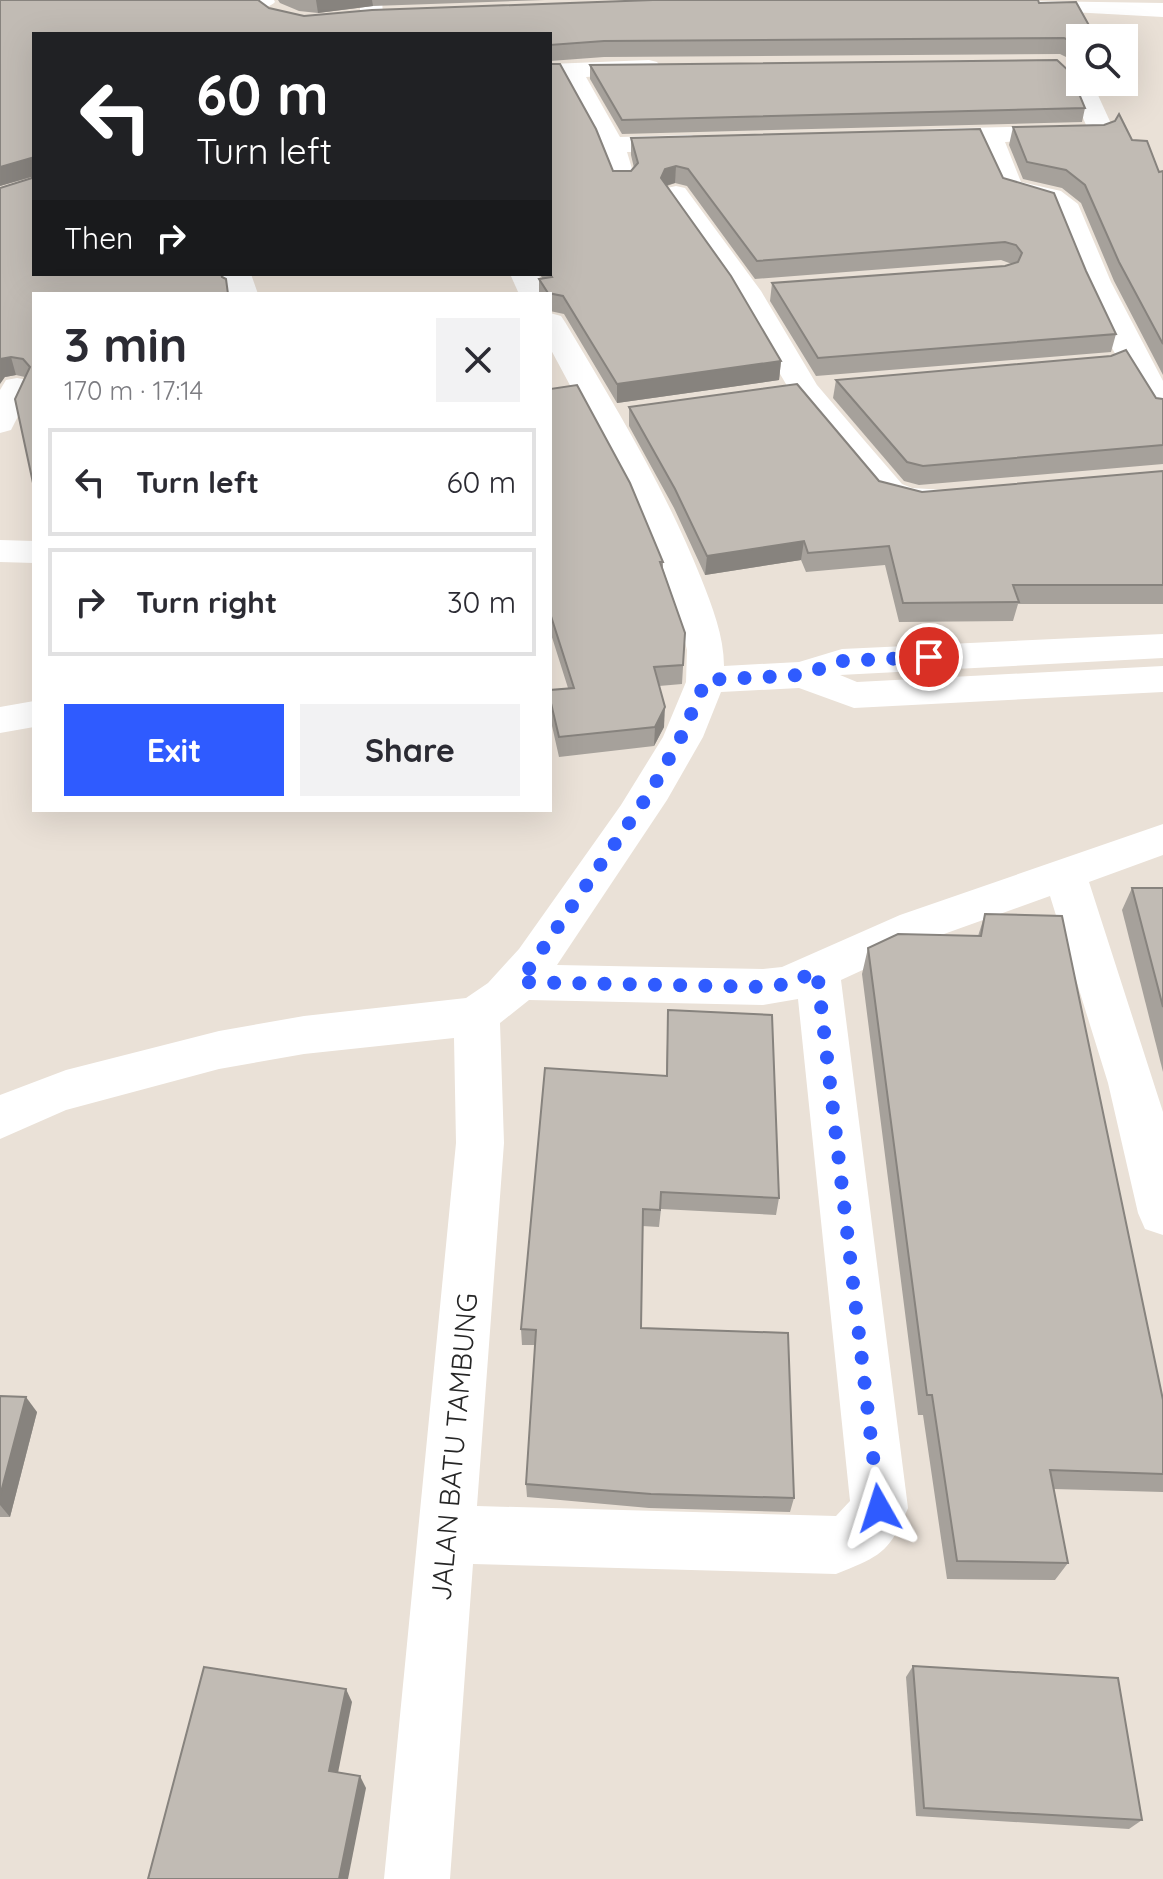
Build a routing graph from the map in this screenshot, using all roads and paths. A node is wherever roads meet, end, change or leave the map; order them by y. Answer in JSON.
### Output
{"nodes":[{"id":1,"x":226,"y":0,"type":"edge"},
{"id":2,"x":954,"y":0,"type":"edge"},
{"id":3,"x":965,"y":0,"type":"edge"},
{"id":4,"x":979,"y":0,"type":"edge"},
{"id":5,"x":264,"y":1,"type":"edge"},
{"id":6,"x":1163,"y":10,"type":"edge"},
{"id":7,"x":285,"y":19,"type":"edge"},
{"id":8,"x":1060,"y":64,"type":"edge"},
{"id":9,"x":667,"y":67,"type":"edge"},
{"id":10,"x":1066,"y":68,"type":"edge"},
{"id":11,"x":560,"y":71,"type":"edge"},
{"id":12,"x":1086,"y":96,"type":"edge"},
{"id":13,"x":989,"y":135,"type":"junction"},
{"id":14,"x":895,"y":138,"type":"edge"},
{"id":15,"x":722,"y":142,"type":"edge"},
{"id":16,"x":612,"y":145,"type":"junction"},
{"id":17,"x":622,"y":179,"type":"edge"},
{"id":18,"x":676,"y":194,"type":"edge"},
{"id":19,"x":778,"y":288,"type":"edge"},
{"id":20,"x":746,"y":291,"type":"junction"},
{"id":21,"x":552,"y":325,"type":"edge"},
{"id":22,"x":17,"y":387,"type":"edge"},
{"id":23,"x":1163,"y":408,"type":"edge"},
{"id":24,"x":0,"y":423,"type":"edge"},
{"id":25,"x":964,"y":495,"type":"edge"},
{"id":26,"x":0,"y":551,"type":"edge"},
{"id":27,"x":32,"y":552,"type":"edge"},
{"id":28,"x":1163,"y":646,"type":"edge"},
{"id":29,"x":802,"y":675,"type":"junction"},
{"id":30,"x":1163,"y":679,"type":"edge"},
{"id":31,"x":706,"y":680,"type":"junction"},
{"id":32,"x":32,"y":714,"type":"edge"},
{"id":33,"x":0,"y":720,"type":"edge"},
{"id":34,"x":1163,"y":839,"type":"edge"},
{"id":35,"x":1065,"y":875,"type":"junction"},
{"id":36,"x":817,"y":971,"type":"junction"},
{"id":37,"x":520,"y":982,"type":"junction"},
{"id":38,"x":477,"y":1014,"type":"junction"},
{"id":39,"x":10,"y":1103,"type":"edge"},
{"id":40,"x":1163,"y":1213,"type":"edge"},
{"id":41,"x":446,"y":1534,"type":"junction"},
{"id":42,"x":417,"y":1879,"type":"edge"}],
"edges":[{"from":1,"to":5,"type":"street"},
{"from":2,"to":3,"type":"street"},
{"from":4,"to":6,"type":"street"},
{"from":5,"to":7,"type":"street"},
{"from":8,"to":10,"type":"street"},
{"from":9,"to":11,"type":"street"},
{"from":11,"to":16,"type":"street"},
{"from":12,"to":13,"type":"street"},
{"from":13,"to":14,"type":"street"},
{"from":13,"to":23,"type":"street"},
{"from":15,"to":16,"type":"street"},
{"from":16,"to":17,"type":"street"},
{"from":18,"to":20,"type":"street"},
{"from":19,"to":20,"type":"street"},
{"from":20,"to":25,"type":"street"},
{"from":21,"to":31,"type":"street"},
{"from":22,"to":24,"type":"street"},
{"from":26,"to":27,"type":"street"},
{"from":28,"to":29,"type":"street"},
{"from":29,"to":30,"type":"street"},
{"from":29,"to":31,"type":"street"},
{"from":31,"to":37,"type":"street"},
{"from":32,"to":33,"type":"street"},
{"from":34,"to":35,"type":"street"},
{"from":35,"to":36,"type":"street"},
{"from":35,"to":40,"type":"street"},
{"from":36,"to":37,"type":"street"},
{"from":36,"to":41,"type":"street"},
{"from":37,"to":38,"type":"street"},
{"from":38,"to":39,"type":"street"},
{"from":38,"to":41,"type":"street","name":"JALAN BATU TAMBUNG"},
{"from":41,"to":42,"type":"street","name":"JALAN BATU TAMBUNG"}]}
